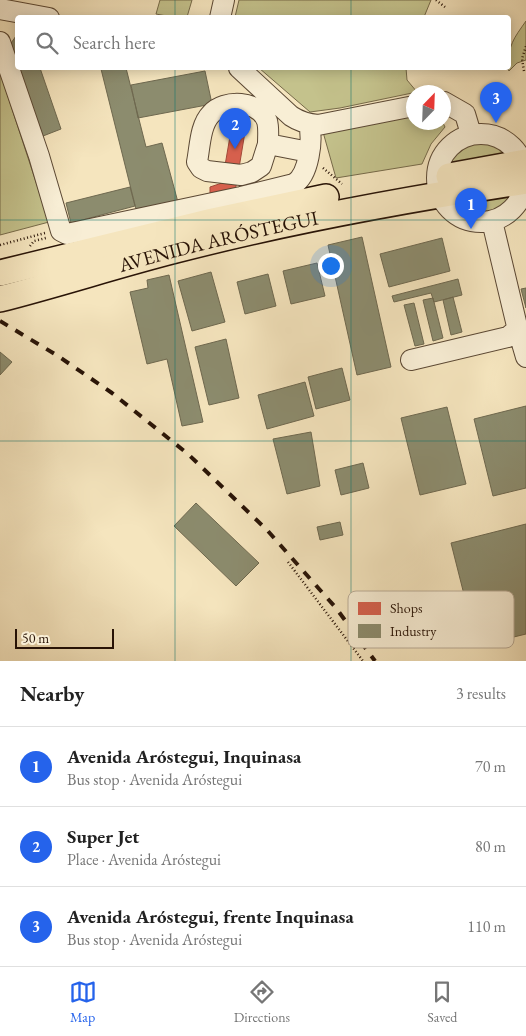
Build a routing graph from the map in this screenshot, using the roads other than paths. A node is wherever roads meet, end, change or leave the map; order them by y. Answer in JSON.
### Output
{"nodes":[{"id":1,"x":224,"y":0,"type":"edge"},
{"id":2,"x":0,"y":9,"type":"edge"},
{"id":3,"x":33,"y":15,"type":"edge"},
{"id":4,"x":221,"y":15,"type":"edge"},
{"id":5,"x":0,"y":42,"type":"edge"},
{"id":6,"x":241,"y":70,"type":"edge"},
{"id":7,"x":451,"y":106,"type":"edge"},
{"id":8,"x":406,"y":108,"type":"edge"},
{"id":9,"x":309,"y":124,"type":"junction"},
{"id":10,"x":471,"y":134,"type":"junction"},
{"id":11,"x":268,"y":144,"type":"dead end"},
{"id":12,"x":309,"y":152,"type":"junction"},
{"id":13,"x":525,"y":172,"type":"edge"},
{"id":14,"x":438,"y":186,"type":"junction"},
{"id":15,"x":492,"y":221,"type":"junction"},
{"id":16,"x":8,"y":271,"type":"edge"},
{"id":17,"x":0,"y":299,"type":"edge"},
{"id":18,"x":517,"y":326,"type":"junction"},
{"id":19,"x":526,"y":358,"type":"edge"},
{"id":20,"x":411,"y":360,"type":"dead end"}],
"edges":[{"from":1,"to":4,"type":"street"},
{"from":2,"to":3,"type":"street"},
{"from":5,"to":12,"type":"street"},
{"from":6,"to":9,"type":"street"},
{"from":7,"to":10,"type":"street"},
{"from":8,"to":9,"type":"street"},
{"from":9,"to":12,"type":"street"},
{"from":10,"to":13,"type":"street"},
{"from":10,"to":14,"type":"street"},
{"from":11,"to":12,"type":"street"},
{"from":13,"to":14,"type":"main road","name":"AVENIDA ARÓSTEGUI"},
{"from":13,"to":15,"type":"street"},
{"from":14,"to":15,"type":"street"},
{"from":14,"to":16,"type":"main road","name":"AVENIDA ARÓSTEGUI"},
{"from":14,"to":17,"type":"main road","name":"AVENIDA ARÓSTEGUI"},
{"from":15,"to":18,"type":"street"},
{"from":18,"to":19,"type":"street"},
{"from":18,"to":20,"type":"street"}]}
